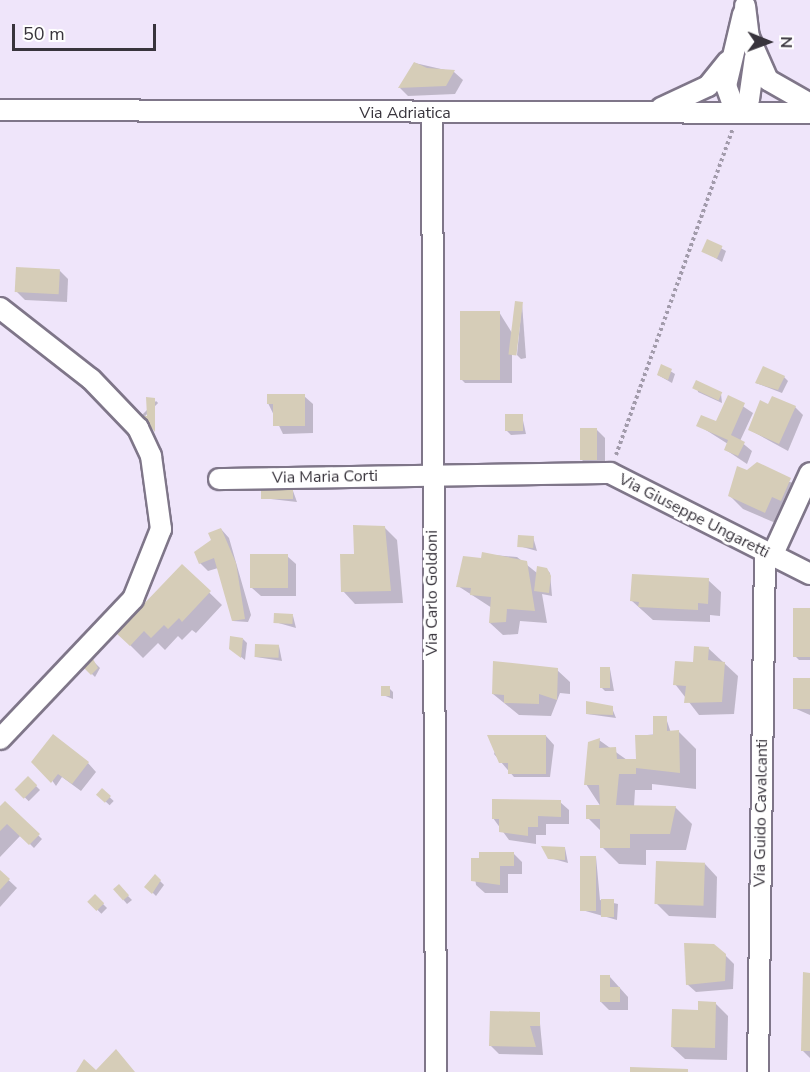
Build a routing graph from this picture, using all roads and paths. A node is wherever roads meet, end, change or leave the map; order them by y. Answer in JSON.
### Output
{"nodes":[{"id":1,"x":745,"y":3,"type":"edge"},
{"id":2,"x":755,"y":57,"type":"junction"},
{"id":3,"x":728,"y":61,"type":"junction"},
{"id":4,"x":810,"y":104,"type":"edge"},
{"id":5,"x":0,"y":110,"type":"edge"},
{"id":6,"x":810,"y":112,"type":"edge"},
{"id":7,"x":432,"y":113,"type":"junction"},
{"id":8,"x":647,"y":113,"type":"junction"},
{"id":9,"x":736,"y":113,"type":"junction"},
{"id":10,"x":0,"y":308,"type":"edge"},
{"id":11,"x":610,"y":473,"type":"junction"},
{"id":12,"x":810,"y":473,"type":"edge"},
{"id":13,"x":432,"y":475,"type":"junction"},
{"id":14,"x":219,"y":479,"type":"dead end"},
{"id":15,"x":768,"y":555,"type":"junction"},
{"id":16,"x":810,"y":574,"type":"edge"},
{"id":17,"x":0,"y":739,"type":"edge"},
{"id":18,"x":436,"y":1072,"type":"edge"},
{"id":19,"x":758,"y":1072,"type":"edge"}],
"edges":[{"from":1,"to":2,"type":"street"},
{"from":1,"to":3,"type":"street"},
{"from":2,"to":4,"type":"street"},
{"from":2,"to":9,"type":"street"},
{"from":3,"to":8,"type":"street"},
{"from":3,"to":9,"type":"street"},
{"from":5,"to":7,"type":"street","name":"Via Adriatica"},
{"from":6,"to":9,"type":"street","name":"Via Adriatica"},
{"from":7,"to":8,"type":"street","name":"Via Adriatica"},
{"from":7,"to":13,"type":"street","name":"Via Carlo Goldoni"},
{"from":8,"to":9,"type":"street","name":"Via Adriatica"},
{"from":9,"to":11,"type":"path"},
{"from":10,"to":17,"type":"street"},
{"from":11,"to":13,"type":"street","name":"Via Giuseppe Ungaretti"},
{"from":11,"to":15,"type":"street","name":"Via Giuseppe Ungaretti"},
{"from":12,"to":15,"type":"street"},
{"from":13,"to":14,"type":"street","name":"Via Maria Corti"},
{"from":13,"to":18,"type":"street","name":"Via Carlo Goldoni"},
{"from":15,"to":16,"type":"street","name":"Via Giuseppe Ungaretti"},
{"from":15,"to":19,"type":"street","name":"Via Guido Cavalcanti"}]}
